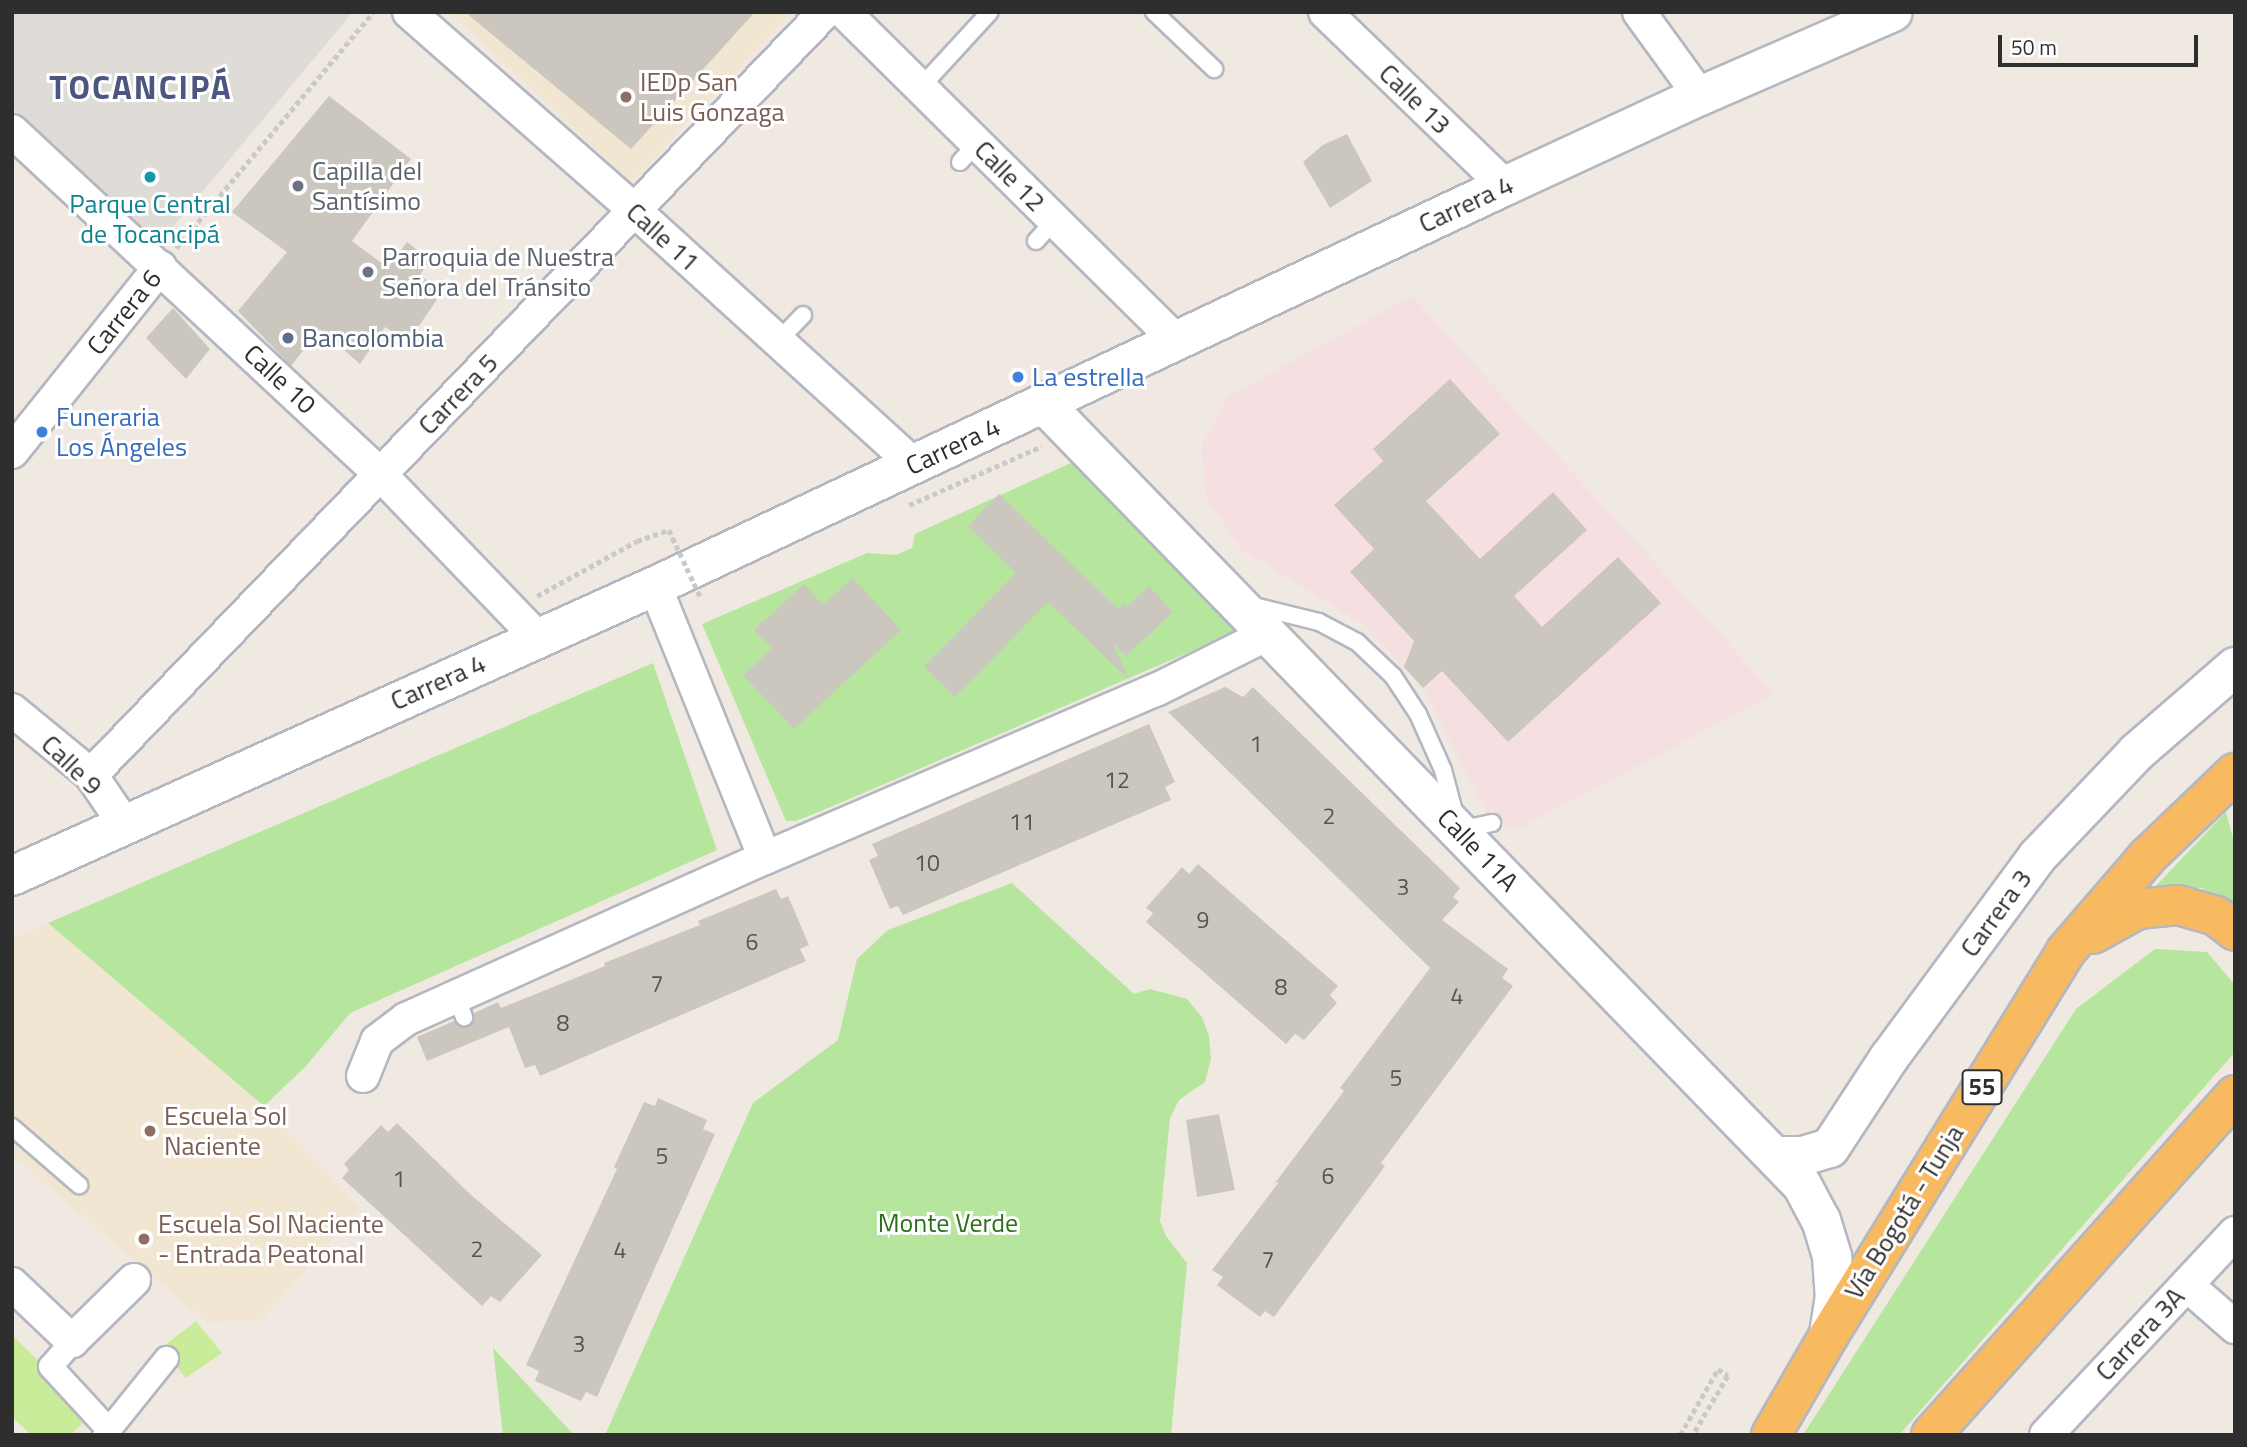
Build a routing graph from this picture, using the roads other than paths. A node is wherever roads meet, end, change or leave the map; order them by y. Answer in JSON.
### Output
{"nodes":[{"id":1,"x":409,"y":12,"type":"edge"},
{"id":2,"x":825,"y":12,"type":"edge"},
{"id":3,"x":844,"y":12,"type":"edge"},
{"id":4,"x":990,"y":12,"type":"edge"},
{"id":5,"x":1154,"y":12,"type":"edge"},
{"id":6,"x":1639,"y":12,"type":"edge"},
{"id":7,"x":1893,"y":12,"type":"edge"},
{"id":8,"x":1328,"y":13,"type":"edge"},
{"id":9,"x":1214,"y":69,"type":"dead end"},
{"id":10,"x":920,"y":88,"type":"junction"},
{"id":11,"x":1700,"y":96,"type":"junction"},
{"id":12,"x":12,"y":131,"type":"edge"},
{"id":13,"x":1505,"y":186,"type":"junction"},
{"id":14,"x":633,"y":209,"type":"junction"},
{"id":15,"x":160,"y":267,"type":"junction"},
{"id":16,"x":803,"y":315,"type":"dead end"},
{"id":17,"x":1176,"y":340,"type":"junction"},
{"id":18,"x":778,"y":341,"type":"junction"},
{"id":19,"x":1044,"y":404,"type":"junction"},
{"id":20,"x":12,"y":452,"type":"edge"},
{"id":21,"x":914,"y":465,"type":"junction"},
{"id":22,"x":381,"y":475,"type":"junction"},
{"id":23,"x":681,"y":584,"type":"junction"},
{"id":24,"x":1238,"y":603,"type":"junction"},
{"id":25,"x":525,"y":624,"type":"junction"},
{"id":26,"x":1268,"y":634,"type":"junction"},
{"id":27,"x":2235,"y":667,"type":"edge"},
{"id":28,"x":12,"y":710,"type":"edge"},
{"id":29,"x":2235,"y":772,"type":"edge"},
{"id":30,"x":91,"y":775,"type":"junction"},
{"id":31,"x":125,"y":825,"type":"junction"},
{"id":32,"x":1475,"y":827,"type":"junction"},
{"id":33,"x":765,"y":858,"type":"junction"},
{"id":34,"x":12,"y":876,"type":"edge"},
{"id":35,"x":2235,"y":931,"type":"edge"},
{"id":36,"x":2066,"y":951,"type":"junction"},
{"id":37,"x":363,"y":1076,"type":"dead end"},
{"id":38,"x":2235,"y":1095,"type":"edge"},
{"id":39,"x":12,"y":1127,"type":"edge"},
{"id":40,"x":1775,"y":1156,"type":"junction"},
{"id":41,"x":79,"y":1185,"type":"dead end"},
{"id":42,"x":2235,"y":1233,"type":"edge"},
{"id":43,"x":134,"y":1280,"type":"dead end"},
{"id":44,"x":2187,"y":1284,"type":"junction"},
{"id":45,"x":14,"y":1290,"type":"edge"},
{"id":46,"x":2235,"y":1326,"type":"edge"},
{"id":47,"x":1829,"y":1335,"type":"junction"},
{"id":48,"x":72,"y":1341,"type":"junction"},
{"id":49,"x":166,"y":1358,"type":"dead end"},
{"id":50,"x":106,"y":1432,"type":"edge"},
{"id":51,"x":1771,"y":1435,"type":"edge"},
{"id":52,"x":1931,"y":1435,"type":"edge"},
{"id":53,"x":2046,"y":1435,"type":"edge"}],
"edges":[{"from":1,"to":14,"type":"street","name":"Calle 11"},
{"from":2,"to":14,"type":"street","name":"Carrera 5"},
{"from":3,"to":10,"type":"street","name":"Calle 12"},
{"from":4,"to":10,"type":"lane"},
{"from":5,"to":9,"type":"lane"},
{"from":6,"to":11,"type":"street"},
{"from":7,"to":11,"type":"main road","name":"Carrera 4"},
{"from":8,"to":13,"type":"street","name":"Calle 13"},
{"from":10,"to":17,"type":"street","name":"Calle 12"},
{"from":11,"to":13,"type":"main road","name":"Carrera 4"},
{"from":12,"to":15,"type":"street","name":"Calle 10"},
{"from":13,"to":17,"type":"main road","name":"Carrera 4"},
{"from":14,"to":18,"type":"street","name":"Calle 11"},
{"from":14,"to":22,"type":"street","name":"Carrera 5"},
{"from":15,"to":20,"type":"street","name":"Carrera 6"},
{"from":15,"to":22,"type":"street","name":"Calle 10"},
{"from":16,"to":18,"type":"lane"},
{"from":17,"to":19,"type":"main road","name":"Carrera 4"},
{"from":18,"to":21,"type":"street","name":"Calle 11"},
{"from":19,"to":21,"type":"main road","name":"Carrera 4"},
{"from":19,"to":24,"type":"main road","name":"Calle 11A"},
{"from":21,"to":23,"type":"main road","name":"Carrera 4"},
{"from":22,"to":25,"type":"street","name":"Calle 10"},
{"from":22,"to":30,"type":"street","name":"Carrera 5"},
{"from":23,"to":25,"type":"main road","name":"Carrera 4"},
{"from":23,"to":33,"type":"street"},
{"from":24,"to":26,"type":"main road","name":"Calle 11A"},
{"from":24,"to":32,"type":"lane"},
{"from":25,"to":31,"type":"main road","name":"Carrera 4"},
{"from":26,"to":32,"type":"main road","name":"Calle 11A"},
{"from":26,"to":33,"type":"street"},
{"from":27,"to":40,"type":"main road","name":"Carrera 3"},
{"from":28,"to":30,"type":"street","name":"Calle 9"},
{"from":29,"to":36,"type":"highway","name":"Vía Bogotá - Tunja","number":"55"},
{"from":30,"to":31,"type":"street","name":"Calle 9"},
{"from":31,"to":34,"type":"main road","name":"Carrera 4"},
{"from":32,"to":40,"type":"main road","name":"Calle 11A"},
{"from":33,"to":37,"type":"street"},
{"from":35,"to":36,"type":"highway"},
{"from":36,"to":47,"type":"highway","name":"Vía Bogotá - Tunja","number":"55"},
{"from":38,"to":52,"type":"highway"},
{"from":39,"to":41,"type":"lane"},
{"from":40,"to":47,"type":"main road","name":"Calle 11A"},
{"from":42,"to":44,"type":"street","name":"Carrera 3A"},
{"from":43,"to":48,"type":"street"},
{"from":44,"to":46,"type":"street"},
{"from":44,"to":53,"type":"street","name":"Carrera 3A"},
{"from":45,"to":48,"type":"street"},
{"from":47,"to":51,"type":"highway","name":"Vía Bogotá - Tunja","number":"55"},
{"from":48,"to":50,"type":"street"},
{"from":49,"to":50,"type":"street"}]}
